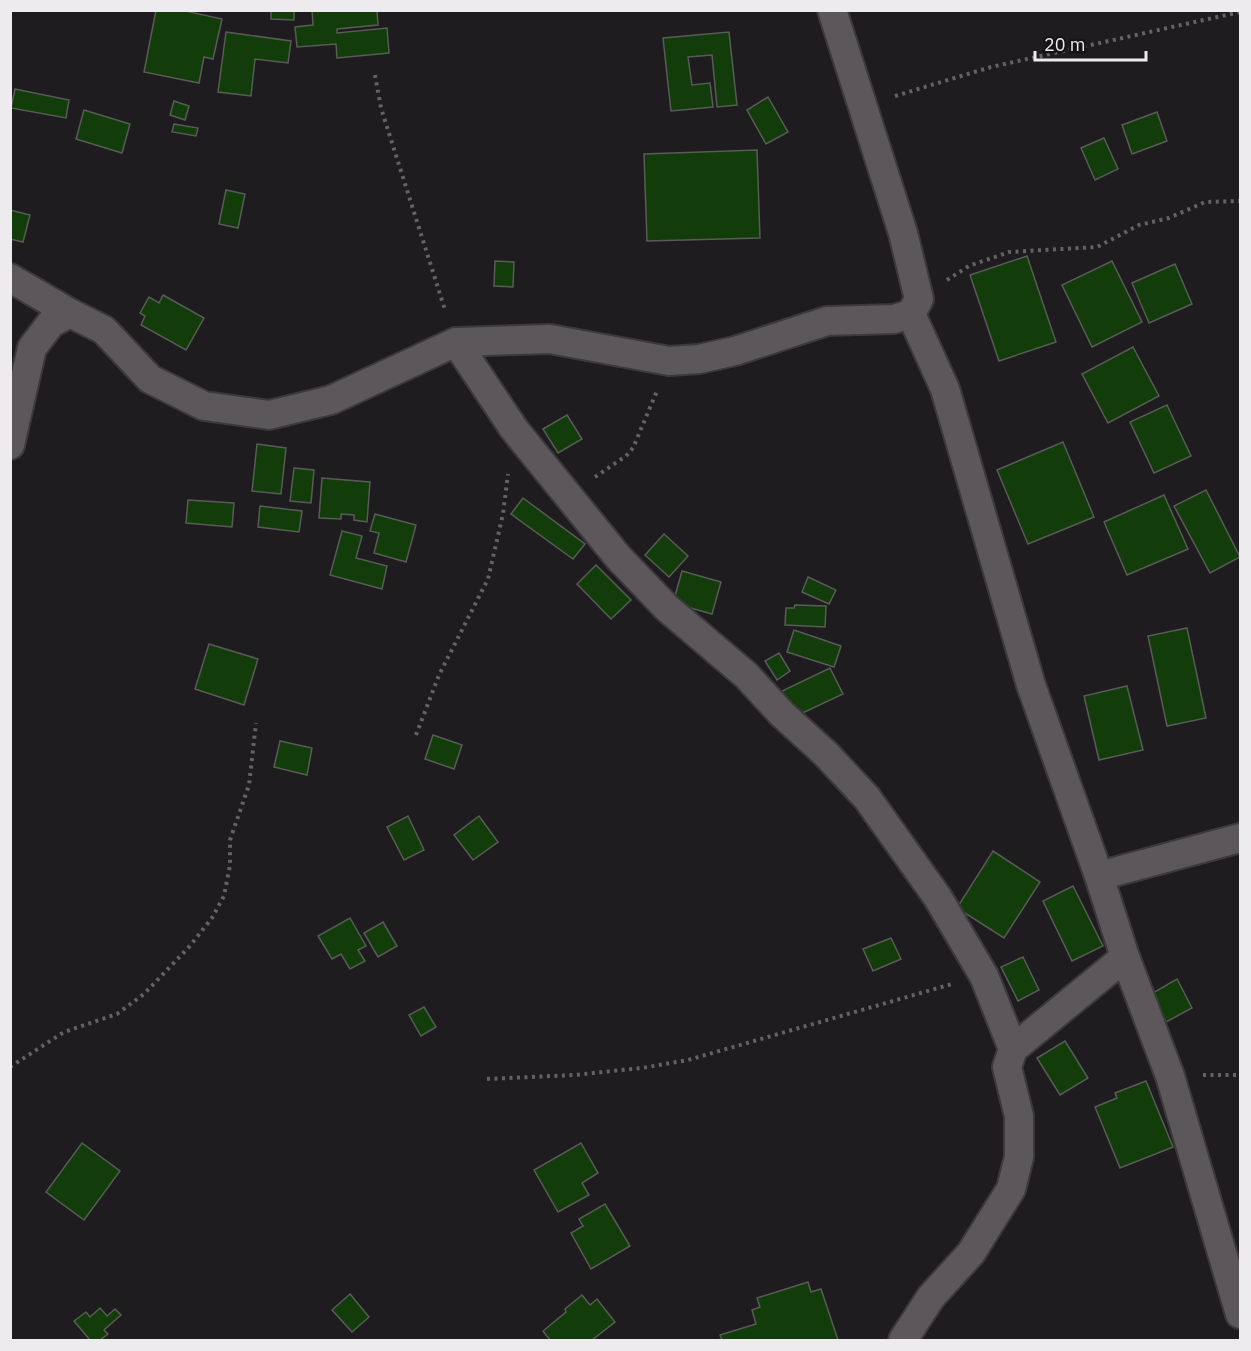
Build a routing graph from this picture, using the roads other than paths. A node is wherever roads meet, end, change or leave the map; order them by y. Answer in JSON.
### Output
{"nodes":[{"id":1,"x":832,"y":10,"type":"edge"},
{"id":2,"x":10,"y":278,"type":"edge"},
{"id":3,"x":915,"y":307,"type":"junction"},
{"id":4,"x":70,"y":313,"type":"junction"},
{"id":5,"x":456,"y":342,"type":"junction"},
{"id":6,"x":10,"y":445,"type":"edge"},
{"id":7,"x":1240,"y":838,"type":"edge"},
{"id":8,"x":1099,"y":876,"type":"junction"},
{"id":9,"x":1125,"y":957,"type":"junction"},
{"id":10,"x":1013,"y":1049,"type":"junction"},
{"id":11,"x":1240,"y":1314,"type":"edge"},
{"id":12,"x":903,"y":1341,"type":"edge"}],
"edges":[{"from":1,"to":3,"type":"street"},
{"from":2,"to":4,"type":"street"},
{"from":3,"to":5,"type":"street"},
{"from":3,"to":8,"type":"street"},
{"from":4,"to":5,"type":"street"},
{"from":4,"to":6,"type":"street"},
{"from":5,"to":10,"type":"street"},
{"from":7,"to":8,"type":"street"},
{"from":8,"to":9,"type":"street"},
{"from":9,"to":10,"type":"street"},
{"from":9,"to":11,"type":"street"},
{"from":10,"to":12,"type":"street"}]}
